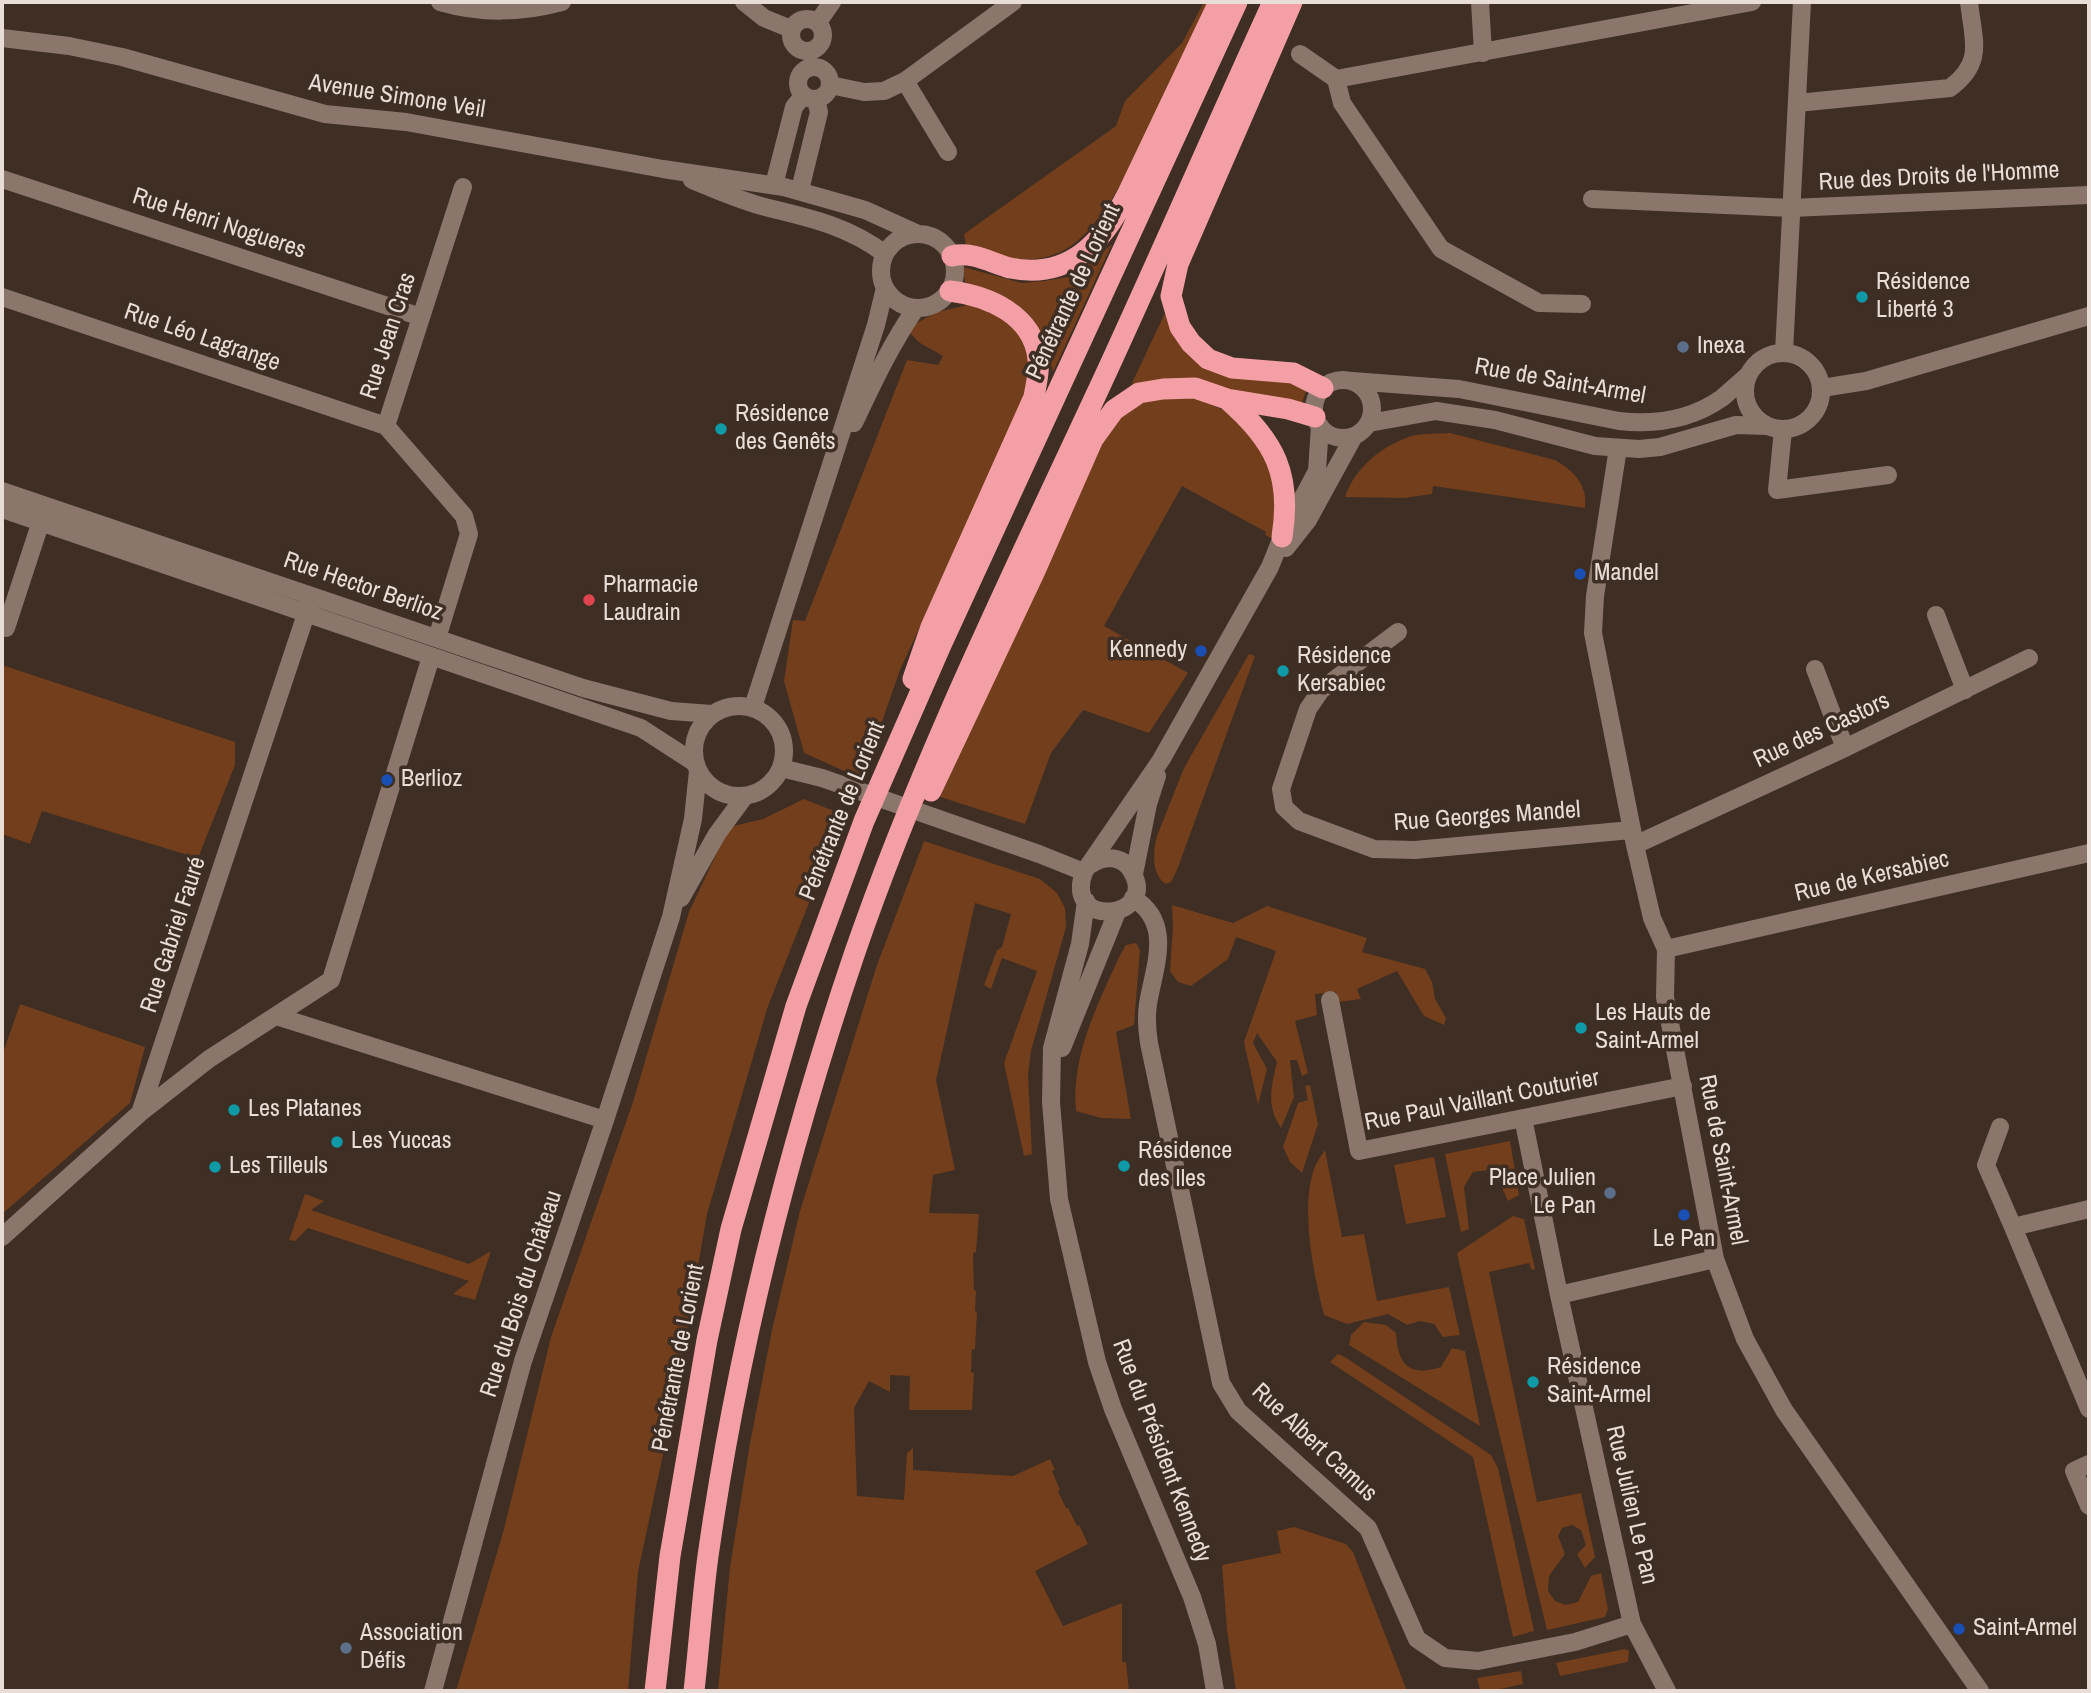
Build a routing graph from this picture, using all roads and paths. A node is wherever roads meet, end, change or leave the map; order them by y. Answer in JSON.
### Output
{"nodes":[{"id":1,"x":440,"y":2,"type":"edge"},
{"id":2,"x":562,"y":2,"type":"edge"},
{"id":3,"x":744,"y":2,"type":"edge"},
{"id":4,"x":832,"y":2,"type":"edge"},
{"id":5,"x":1013,"y":2,"type":"edge"},
{"id":6,"x":1219,"y":2,"type":"edge"},
{"id":7,"x":1237,"y":2,"type":"edge"},
{"id":8,"x":1273,"y":2,"type":"edge"},
{"id":9,"x":1292,"y":2,"type":"edge"},
{"id":10,"x":1480,"y":2,"type":"edge"},
{"id":11,"x":1752,"y":2,"type":"edge"},
{"id":12,"x":1802,"y":2,"type":"edge"},
{"id":13,"x":1969,"y":2,"type":"edge"},
{"id":14,"x":818,"y":22,"type":"junction"},
{"id":15,"x":791,"y":29,"type":"junction"},
{"id":16,"x":2,"y":38,"type":"edge"},
{"id":17,"x":819,"y":46,"type":"junction"},
{"id":18,"x":797,"y":48,"type":"junction"},
{"id":19,"x":1483,"y":53,"type":"junction"},
{"id":20,"x":1300,"y":54,"type":"dead end"},
{"id":21,"x":800,"y":74,"type":"junction"},
{"id":22,"x":827,"y":78,"type":"junction"},
{"id":23,"x":1336,"y":79,"type":"junction"},
{"id":24,"x":905,"y":81,"type":"junction"},
{"id":25,"x":810,"y":98,"type":"junction"},
{"id":26,"x":1797,"y":103,"type":"junction"},
{"id":27,"x":948,"y":152,"type":"dead end"},
{"id":28,"x":663,"y":169,"type":"junction"},
{"id":29,"x":2,"y":179,"type":"edge"},
{"id":30,"x":774,"y":185,"type":"junction"},
{"id":31,"x":463,"y":187,"type":"dead end"},
{"id":32,"x":800,"y":190,"type":"junction"},
{"id":33,"x":2089,"y":195,"type":"edge"},
{"id":34,"x":1592,"y":199,"type":"dead end"},
{"id":35,"x":1791,"y":208,"type":"junction"},
{"id":36,"x":918,"y":234,"type":"junction"},
{"id":37,"x":885,"y":254,"type":"junction"},
{"id":38,"x":952,"y":256,"type":"junction"},
{"id":39,"x":885,"y":288,"type":"junction"},
{"id":40,"x":950,"y":291,"type":"junction"},
{"id":41,"x":2,"y":297,"type":"edge"},
{"id":42,"x":1582,"y":304,"type":"dead end"},
{"id":43,"x":916,"y":309,"type":"junction"},
{"id":44,"x":2089,"y":316,"type":"edge"},
{"id":45,"x":421,"y":317,"type":"junction"},
{"id":46,"x":1784,"y":352,"type":"junction"},
{"id":47,"x":1747,"y":376,"type":"junction"},
{"id":48,"x":1352,"y":381,"type":"junction"},
{"id":49,"x":1323,"y":388,"type":"junction"},
{"id":50,"x":1822,"y":388,"type":"junction"},
{"id":51,"x":1227,"y":399,"type":"junction"},
{"id":52,"x":1317,"y":422,"type":"junction"},
{"id":53,"x":1369,"y":422,"type":"junction"},
{"id":54,"x":386,"y":426,"type":"junction"},
{"id":55,"x":1775,"y":428,"type":"junction"},
{"id":56,"x":1354,"y":436,"type":"junction"},
{"id":57,"x":1618,"y":449,"type":"junction"},
{"id":58,"x":1888,"y":475,"type":"dead end"},
{"id":59,"x":824,"y":486,"type":"junction"},
{"id":60,"x":2,"y":491,"type":"edge"},
{"id":61,"x":2,"y":509,"type":"edge"},
{"id":62,"x":43,"y":515,"type":"junction"},
{"id":63,"x":1282,"y":537,"type":"junction"},
{"id":64,"x":1270,"y":567,"type":"junction"},
{"id":65,"x":309,"y":604,"type":"junction"},
{"id":66,"x":1936,"y":615,"type":"dead end"},
{"id":67,"x":6,"y":628,"type":"dead end"},
{"id":68,"x":1398,"y":632,"type":"dead end"},
{"id":69,"x":437,"y":638,"type":"junction"},
{"id":70,"x":431,"y":657,"type":"junction"},
{"id":71,"x":2029,"y":658,"type":"dead end"},
{"id":72,"x":1815,"y":669,"type":"dead end"},
{"id":73,"x":1965,"y":690,"type":"junction"},
{"id":74,"x":753,"y":708,"type":"junction"},
{"id":75,"x":712,"y":714,"type":"junction"},
{"id":76,"x":1845,"y":748,"type":"junction"},
{"id":77,"x":1161,"y":760,"type":"junction"},
{"id":78,"x":696,"y":767,"type":"junction"},
{"id":79,"x":782,"y":768,"type":"junction"},
{"id":80,"x":745,"y":796,"type":"junction"},
{"id":81,"x":864,"y":821,"type":"junction"},
{"id":82,"x":1633,"y":837,"type":"junction"},
{"id":83,"x":2088,"y":857,"type":"edge"},
{"id":84,"x":1087,"y":869,"type":"junction"},
{"id":85,"x":1134,"y":874,"type":"junction"},
{"id":86,"x":1133,"y":898,"type":"junction"},
{"id":87,"x":1086,"y":901,"type":"junction"},
{"id":88,"x":1117,"y":912,"type":"junction"},
{"id":89,"x":671,"y":917,"type":"junction"},
{"id":90,"x":857,"y":948,"type":"junction"},
{"id":91,"x":1666,"y":949,"type":"junction"},
{"id":92,"x":1330,"y":1000,"type":"dead end"},
{"id":93,"x":276,"y":1016,"type":"junction"},
{"id":94,"x":1683,"y":1086,"type":"junction"},
{"id":95,"x":1051,"y":1102,"type":"junction"},
{"id":96,"x":141,"y":1112,"type":"junction"},
{"id":97,"x":1523,"y":1118,"type":"junction"},
{"id":98,"x":605,"y":1120,"type":"junction"},
{"id":99,"x":2000,"y":1127,"type":"dead end"},
{"id":100,"x":2089,"y":1209,"type":"edge"},
{"id":101,"x":2013,"y":1227,"type":"junction"},
{"id":102,"x":2,"y":1237,"type":"edge"},
{"id":103,"x":1715,"y":1259,"type":"junction"},
{"id":104,"x":1559,"y":1295,"type":"junction"},
{"id":105,"x":2089,"y":1409,"type":"edge"},
{"id":106,"x":2089,"y":1464,"type":"edge"},
{"id":107,"x":2089,"y":1506,"type":"edge"},
{"id":108,"x":1632,"y":1624,"type":"junction"},
{"id":109,"x":433,"y":1691,"type":"edge"},
{"id":110,"x":655,"y":1691,"type":"edge"},
{"id":111,"x":694,"y":1691,"type":"edge"},
{"id":112,"x":1215,"y":1691,"type":"edge"},
{"id":113,"x":1667,"y":1691,"type":"edge"},
{"id":114,"x":1980,"y":1691,"type":"edge"}],
"edges":[{"from":1,"to":2,"type":"street"},
{"from":3,"to":15,"type":"street"},
{"from":4,"to":14,"type":"street"},
{"from":5,"to":24,"type":"street"},
{"from":6,"to":38,"type":"highway"},
{"from":7,"to":81,"type":"highway","name":"Pénétrante de Lorient"},
{"from":8,"to":90,"type":"highway"},
{"from":9,"to":49,"type":"highway"},
{"from":10,"to":19,"type":"street"},
{"from":11,"to":19,"type":"street"},
{"from":12,"to":26,"type":"street"},
{"from":13,"to":26,"type":"street"},
{"from":14,"to":15,"type":"street"},
{"from":14,"to":17,"type":"street"},
{"from":15,"to":18,"type":"street"},
{"from":16,"to":28,"type":"street","name":"Avenue Simone Veil"},
{"from":17,"to":18,"type":"street"},
{"from":17,"to":22,"type":"street"},
{"from":18,"to":21,"type":"street"},
{"from":19,"to":23,"type":"street"},
{"from":20,"to":23,"type":"street"},
{"from":21,"to":22,"type":"street"},
{"from":21,"to":25,"type":"street"},
{"from":22,"to":24,"type":"street"},
{"from":22,"to":25,"type":"street"},
{"from":23,"to":42,"type":"street"},
{"from":24,"to":27,"type":"street"},
{"from":25,"to":30,"type":"street"},
{"from":25,"to":32,"type":"street"},
{"from":26,"to":35,"type":"street"},
{"from":28,"to":30,"type":"street","name":"Avenue Simone Veil"},
{"from":28,"to":37,"type":"street","name":"Avenue Simone Veil"},
{"from":29,"to":45,"type":"street","name":"Rue Henri Nogueres"},
{"from":30,"to":32,"type":"street","name":"Avenue Simone Veil"},
{"from":31,"to":45,"type":"street","name":"Rue Jean Cras"},
{"from":32,"to":36,"type":"street","name":"Avenue Simone Veil"},
{"from":33,"to":35,"type":"street","name":"Rue des Droits de l'Homme"},
{"from":34,"to":35,"type":"street","name":"Rue des Droits de l'Homme"},
{"from":35,"to":46,"type":"street"},
{"from":36,"to":37,"type":"street"},
{"from":36,"to":38,"type":"street"},
{"from":37,"to":39,"type":"street"},
{"from":38,"to":40,"type":"street"},
{"from":39,"to":43,"type":"street"},
{"from":39,"to":59,"type":"street"},
{"from":40,"to":43,"type":"street"},
{"from":40,"to":81,"type":"highway"},
{"from":41,"to":54,"type":"street","name":"Rue Léo Lagrange"},
{"from":43,"to":59,"type":"street"},
{"from":44,"to":50,"type":"street"},
{"from":45,"to":54,"type":"street","name":"Rue Jean Cras"},
{"from":46,"to":47,"type":"street"},
{"from":46,"to":50,"type":"street"},
{"from":47,"to":48,"type":"street","name":"Rue de Saint-Armel"},
{"from":47,"to":55,"type":"street"},
{"from":48,"to":49,"type":"street"},
{"from":48,"to":53,"type":"street"},
{"from":49,"to":52,"type":"street"},
{"from":50,"to":55,"type":"street"},
{"from":51,"to":52,"type":"highway"},
{"from":51,"to":63,"type":"highway"},
{"from":51,"to":90,"type":"highway"},
{"from":52,"to":56,"type":"street"},
{"from":52,"to":63,"type":"street"},
{"from":53,"to":56,"type":"street"},
{"from":53,"to":57,"type":"street","name":"Rue de Saint-Armel"},
{"from":54,"to":69,"type":"street","name":"Rue Jean Cras"},
{"from":55,"to":57,"type":"street","name":"Rue de Saint-Armel"},
{"from":55,"to":58,"type":"street"},
{"from":56,"to":64,"type":"street"},
{"from":57,"to":82,"type":"street","name":"Rue de Saint-Armel"},
{"from":59,"to":74,"type":"street"},
{"from":60,"to":62,"type":"street","name":"Rue Hector Berlioz"},
{"from":61,"to":62,"type":"street","name":"Rue Hector Berlioz"},
{"from":62,"to":65,"type":"street","name":"Rue Hector Berlioz"},
{"from":62,"to":67,"type":"street"},
{"from":63,"to":64,"type":"street"},
{"from":64,"to":77,"type":"street"},
{"from":65,"to":69,"type":"street","name":"Rue Hector Berlioz"},
{"from":65,"to":70,"type":"street","name":"Rue Hector Berlioz"},
{"from":65,"to":96,"type":"street","name":"Rue Gabriel Fauré"},
{"from":66,"to":73,"type":"street"},
{"from":68,"to":82,"type":"street","name":"Rue Georges Mandel"},
{"from":69,"to":75,"type":"street","name":"Rue Hector Berlioz"},
{"from":70,"to":78,"type":"street","name":"Rue Hector Berlioz"},
{"from":70,"to":93,"type":"street"},
{"from":71,"to":73,"type":"street","name":"Rue des Castors"},
{"from":72,"to":76,"type":"street"},
{"from":73,"to":76,"type":"street","name":"Rue des Castors"},
{"from":74,"to":75,"type":"street"},
{"from":74,"to":79,"type":"street"},
{"from":75,"to":78,"type":"street"},
{"from":76,"to":82,"type":"street","name":"Rue des Castors"},
{"from":77,"to":84,"type":"street"},
{"from":77,"to":85,"type":"street"},
{"from":78,"to":80,"type":"street"},
{"from":78,"to":89,"type":"street","name":"Rue du Bois du Château"},
{"from":79,"to":80,"type":"street"},
{"from":79,"to":84,"type":"street"},
{"from":80,"to":89,"type":"street","name":"Rue du Bois du Château"},
{"from":81,"to":110,"type":"highway","name":"Pénétrante de Lorient"},
{"from":82,"to":91,"type":"street","name":"Rue de Saint-Armel"},
{"from":83,"to":91,"type":"street","name":"Rue de Kersabiec"},
{"from":84,"to":85,"type":"street"},
{"from":84,"to":87,"type":"street"},
{"from":85,"to":86,"type":"street"},
{"from":86,"to":88,"type":"street"},
{"from":86,"to":108,"type":"street","name":"Rue Albert Camus"},
{"from":87,"to":88,"type":"street"},
{"from":87,"to":95,"type":"street","name":"Rue du Président Kennedy"},
{"from":88,"to":95,"type":"street","name":"Rue du Président Kennedy"},
{"from":89,"to":98,"type":"street","name":"Rue du Bois du Château"},
{"from":90,"to":111,"type":"highway"},
{"from":91,"to":94,"type":"street","name":"Rue de Saint-Armel"},
{"from":92,"to":97,"type":"street","name":"Rue Paul Vaillant Couturier"},
{"from":93,"to":96,"type":"street"},
{"from":93,"to":98,"type":"street"},
{"from":94,"to":97,"type":"street","name":"Rue Paul Vaillant Couturier"},
{"from":94,"to":103,"type":"street","name":"Rue de Saint-Armel"},
{"from":95,"to":112,"type":"street","name":"Rue du Président Kennedy"},
{"from":96,"to":102,"type":"street","name":"Rue Gabriel Fauré"},
{"from":97,"to":104,"type":"street","name":"Rue Julien Le Pan"},
{"from":98,"to":109,"type":"street","name":"Rue du Bois du Château"},
{"from":99,"to":101,"type":"street"},
{"from":100,"to":101,"type":"street"},
{"from":101,"to":105,"type":"street"},
{"from":103,"to":104,"type":"street"},
{"from":103,"to":114,"type":"street","name":"Rue de Saint-Armel"},
{"from":104,"to":108,"type":"street","name":"Rue Julien Le Pan"},
{"from":106,"to":107,"type":"street"},
{"from":108,"to":113,"type":"street","name":"Rue Julien Le Pan"}]}
